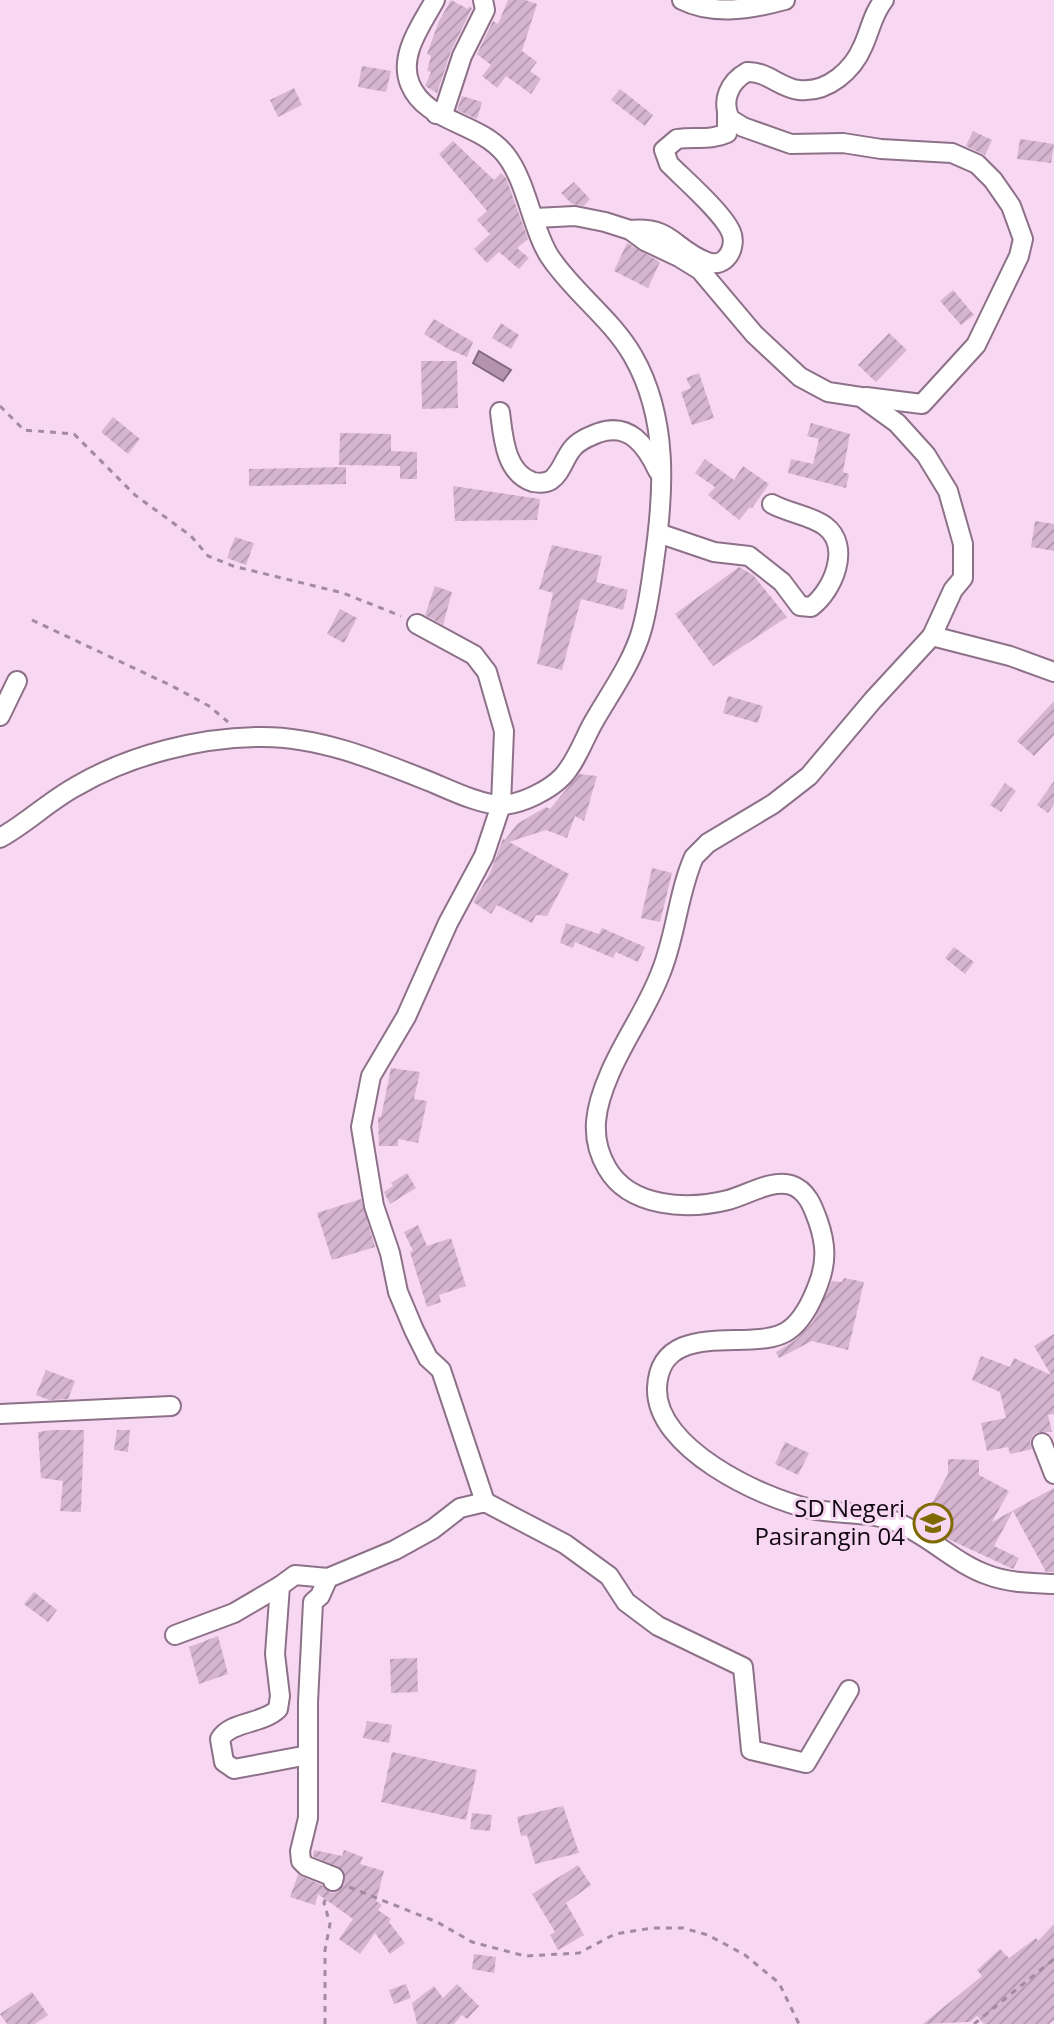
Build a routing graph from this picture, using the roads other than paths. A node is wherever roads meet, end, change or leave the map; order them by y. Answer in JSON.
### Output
{"nodes":[{"id":1,"x":435,"y":0,"type":"edge"},
{"id":2,"x":483,"y":0,"type":"edge"},
{"id":3,"x":682,"y":0,"type":"edge"},
{"id":4,"x":785,"y":0,"type":"edge"},
{"id":5,"x":884,"y":0,"type":"edge"},
{"id":6,"x":436,"y":114,"type":"junction"},
{"id":7,"x":727,"y":115,"type":"junction"},
{"id":8,"x":535,"y":218,"type":"junction"},
{"id":9,"x":630,"y":230,"type":"junction"},
{"id":10,"x":861,"y":397,"type":"junction"},
{"id":11,"x":500,"y":412,"type":"dead end"},
{"id":12,"x":663,"y":481,"type":"junction"},
{"id":13,"x":772,"y":504,"type":"dead end"},
{"id":14,"x":658,"y":533,"type":"junction"},
{"id":15,"x":417,"y":624,"type":"road end"},
{"id":16,"x":932,"y":636,"type":"junction"},
{"id":17,"x":1054,"y":672,"type":"edge"},
{"id":18,"x":17,"y":681,"type":"dead end"},
{"id":19,"x":0,"y":716,"type":"edge"},
{"id":20,"x":501,"y":805,"type":"junction"},
{"id":21,"x":0,"y":838,"type":"edge"},
{"id":22,"x":171,"y":1406,"type":"dead end"},
{"id":23,"x":0,"y":1414,"type":"edge"},
{"id":24,"x":1042,"y":1443,"type":"dead end"},
{"id":25,"x":1054,"y":1474,"type":"edge"},
{"id":26,"x":485,"y":1502,"type":"junction"},
{"id":27,"x":328,"y":1578,"type":"junction"},
{"id":28,"x":1054,"y":1584,"type":"edge"},
{"id":29,"x":280,"y":1586,"type":"junction"},
{"id":30,"x":175,"y":1635,"type":"dead end"},
{"id":31,"x":849,"y":1690,"type":"dead end"},
{"id":32,"x":308,"y":1755,"type":"junction"},
{"id":33,"x":333,"y":1881,"type":"road end"}],
"edges":[{"from":1,"to":6,"type":"street"},
{"from":2,"to":6,"type":"street"},
{"from":3,"to":4,"type":"street"},
{"from":5,"to":7,"type":"street"},
{"from":6,"to":8,"type":"street"},
{"from":7,"to":9,"type":"street"},
{"from":7,"to":10,"type":"street"},
{"from":8,"to":9,"type":"street"},
{"from":8,"to":12,"type":"street"},
{"from":9,"to":10,"type":"street"},
{"from":10,"to":16,"type":"street"},
{"from":11,"to":12,"type":"street"},
{"from":12,"to":14,"type":"street"},
{"from":13,"to":14,"type":"street"},
{"from":14,"to":20,"type":"street"},
{"from":15,"to":20,"type":"street"},
{"from":16,"to":17,"type":"street"},
{"from":16,"to":28,"type":"street"},
{"from":18,"to":19,"type":"street"},
{"from":20,"to":21,"type":"street"},
{"from":20,"to":26,"type":"street"},
{"from":22,"to":23,"type":"street"},
{"from":24,"to":25,"type":"street"},
{"from":26,"to":27,"type":"street"},
{"from":26,"to":31,"type":"street"},
{"from":27,"to":29,"type":"street"},
{"from":27,"to":32,"type":"street"},
{"from":29,"to":30,"type":"street"},
{"from":29,"to":32,"type":"street"},
{"from":32,"to":33,"type":"street"}]}
